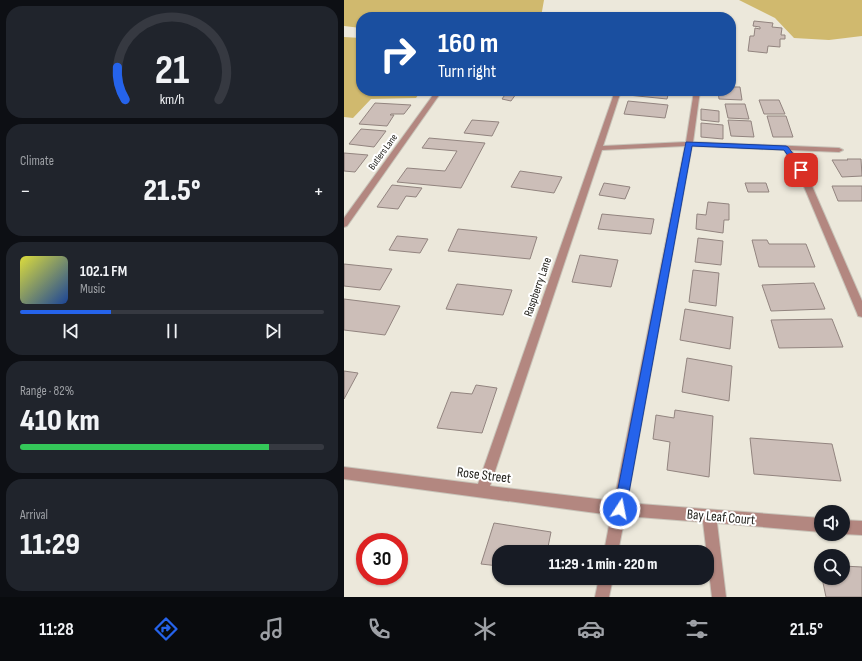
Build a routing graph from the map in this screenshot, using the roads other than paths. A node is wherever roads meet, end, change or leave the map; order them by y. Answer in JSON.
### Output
{"nodes":[{"id":1,"x":435,"y":96,"type":"edge"},
{"id":2,"x":616,"y":96,"type":"edge"},
{"id":3,"x":696,"y":96,"type":"edge"},
{"id":4,"x":689,"y":144,"type":"junction"},
{"id":5,"x":598,"y":148,"type":"junction"},
{"id":6,"x":786,"y":148,"type":"junction"},
{"id":7,"x":839,"y":150,"type":"dead end"},
{"id":8,"x":344,"y":224,"type":"edge"},
{"id":9,"x":862,"y":312,"type":"edge"},
{"id":10,"x":344,"y":473,"type":"edge"},
{"id":11,"x":482,"y":491,"type":"junction"},
{"id":12,"x":620,"y":509,"type":"junction"},
{"id":13,"x":709,"y":516,"type":"junction"},
{"id":14,"x":814,"y":524,"type":"edge"},
{"id":15,"x":850,"y":527,"type":"edge"},
{"id":16,"x":862,"y":528,"type":"edge"},
{"id":17,"x":612,"y":545,"type":"edge"},
{"id":18,"x":605,"y":585,"type":"edge"},
{"id":19,"x":602,"y":597,"type":"edge"},
{"id":20,"x":719,"y":597,"type":"edge"}],
"edges":[{"from":1,"to":8,"type":"street","name":"Butlers Lane"},
{"from":2,"to":5,"type":"street","name":"Raspberry Lane"},
{"from":3,"to":4,"type":"street"},
{"from":4,"to":5,"type":"street"},
{"from":4,"to":6,"type":"street"},
{"from":4,"to":12,"type":"street"},
{"from":5,"to":11,"type":"street","name":"Raspberry Lane"},
{"from":6,"to":7,"type":"street"},
{"from":6,"to":9,"type":"street"},
{"from":10,"to":11,"type":"street","name":"Rose Street"},
{"from":11,"to":12,"type":"street","name":"Rose Street"},
{"from":12,"to":13,"type":"street","name":"Bay Leaf Court"},
{"from":12,"to":17,"type":"street"},
{"from":13,"to":14,"type":"street","name":"Bay Leaf Court"},
{"from":13,"to":20,"type":"street"},
{"from":15,"to":16,"type":"street"},
{"from":18,"to":19,"type":"street"}]}
